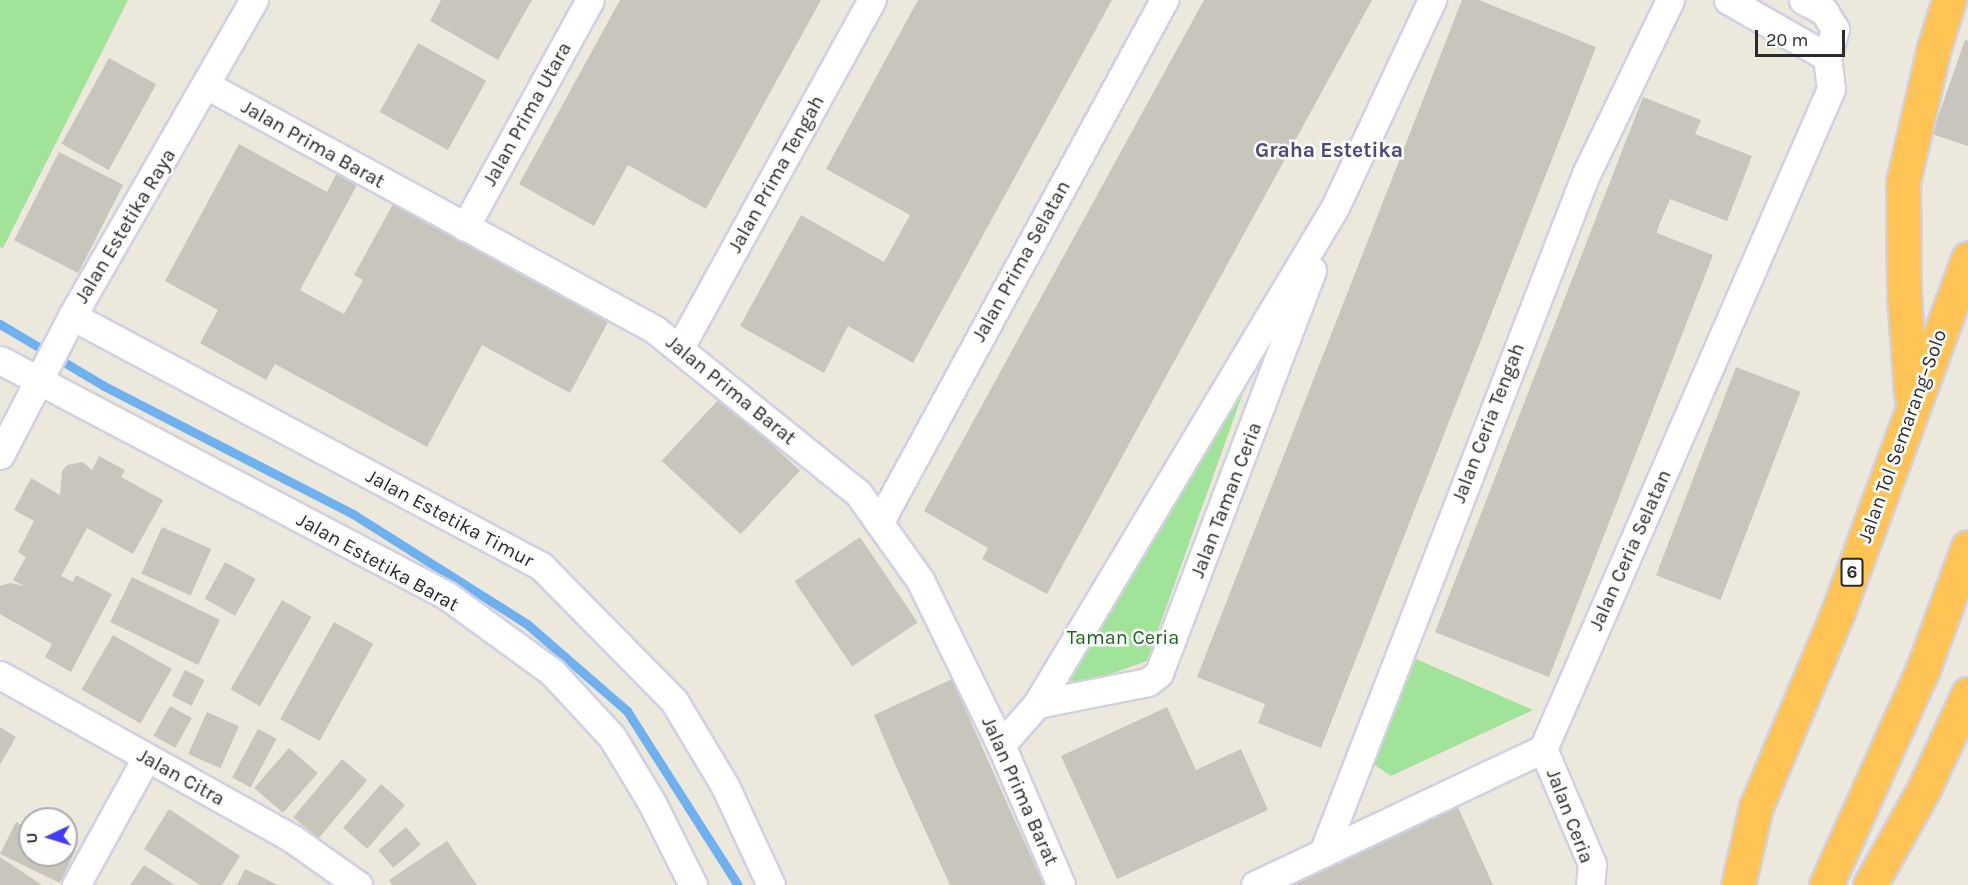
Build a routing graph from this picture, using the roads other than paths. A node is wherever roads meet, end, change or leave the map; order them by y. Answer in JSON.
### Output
{"nodes":[{"id":1,"x":254,"y":0,"type":"edge"},
{"id":2,"x":590,"y":0,"type":"edge"},
{"id":3,"x":872,"y":0,"type":"edge"},
{"id":4,"x":1164,"y":0,"type":"edge"},
{"id":5,"x":1432,"y":0,"type":"edge"},
{"id":6,"x":1670,"y":0,"type":"edge"},
{"id":7,"x":1728,"y":0,"type":"edge"},
{"id":8,"x":1949,"y":0,"type":"edge"},
{"id":9,"x":1819,"y":4,"type":"edge"},
{"id":10,"x":1827,"y":57,"type":"junction"},
{"id":11,"x":208,"y":86,"type":"junction"},
{"id":12,"x":1335,"y":207,"type":"junction"},
{"id":13,"x":465,"y":227,"type":"junction"},
{"id":14,"x":1968,"y":258,"type":"edge"},
{"id":15,"x":69,"y":322,"type":"junction"},
{"id":16,"x":679,"y":349,"type":"junction"},
{"id":17,"x":0,"y":360,"type":"edge"},
{"id":18,"x":43,"y":372,"type":"junction"},
{"id":19,"x":1912,"y":405,"type":"junction"},
{"id":20,"x":0,"y":455,"type":"edge"},
{"id":21,"x":879,"y":523,"type":"junction"},
{"id":22,"x":1968,"y":547,"type":"edge"},
{"id":23,"x":0,"y":675,"type":"edge"},
{"id":24,"x":1968,"y":694,"type":"edge"},
{"id":25,"x":1037,"y":704,"type":"junction"},
{"id":26,"x":1001,"y":745,"type":"junction"},
{"id":27,"x":1543,"y":749,"type":"junction"},
{"id":28,"x":146,"y":758,"type":"junction"},
{"id":29,"x":1323,"y":853,"type":"junction"},
{"id":30,"x":349,"y":882,"type":"edge"},
{"id":31,"x":76,"y":885,"type":"edge"},
{"id":32,"x":693,"y":885,"type":"edge"},
{"id":33,"x":771,"y":885,"type":"edge"},
{"id":34,"x":1061,"y":885,"type":"edge"},
{"id":35,"x":1255,"y":885,"type":"edge"},
{"id":36,"x":1590,"y":885,"type":"edge"},
{"id":37,"x":1738,"y":885,"type":"edge"},
{"id":38,"x":1826,"y":885,"type":"edge"},
{"id":39,"x":1870,"y":885,"type":"edge"}],
"edges":[{"from":1,"to":11,"type":"street","name":"Jalan Estetika Raya"},
{"from":2,"to":13,"type":"street","name":"Jalan Prima Utara"},
{"from":3,"to":16,"type":"street","name":"Jalan Prima Tengah"},
{"from":4,"to":21,"type":"street","name":"Jalan Prima Selatan"},
{"from":5,"to":12,"type":"street","name":"Jalan Taman Ceria"},
{"from":6,"to":29,"type":"street","name":"Jalan Ceria Tengah"},
{"from":7,"to":10,"type":"street"},
{"from":8,"to":19,"type":"highway"},
{"from":9,"to":10,"type":"street"},
{"from":10,"to":27,"type":"street","name":"Jalan Ceria Selatan"},
{"from":11,"to":13,"type":"street","name":"Jalan Prima Barat"},
{"from":11,"to":15,"type":"street","name":"Jalan Estetika Raya"},
{"from":12,"to":25,"type":"street","name":"Jalan Taman Ceria"},
{"from":12,"to":25,"type":"street","name":"Jalan Taman Ceria"},
{"from":13,"to":16,"type":"street","name":"Jalan Prima Barat"},
{"from":14,"to":19,"type":"highway","name":"Jalan Tol Semarang–Solo","number":"6"},
{"from":15,"to":18,"type":"street","name":"Jalan Estetika Raya"},
{"from":15,"to":33,"type":"street","name":"Jalan Estetika Timur"},
{"from":16,"to":21,"type":"street","name":"Jalan Prima Barat"},
{"from":17,"to":18,"type":"street","name":"Jalan Estetika Barat"},
{"from":18,"to":20,"type":"street","name":"Jalan Estetika Raya"},
{"from":18,"to":32,"type":"street","name":"Jalan Estetika Barat"},
{"from":19,"to":37,"type":"highway","name":"Jalan Tol Semarang–Solo","number":"6"},
{"from":21,"to":26,"type":"street","name":"Jalan Prima Barat"},
{"from":22,"to":38,"type":"highway"},
{"from":23,"to":28,"type":"street","name":"Jalan Citra"},
{"from":24,"to":39,"type":"highway"},
{"from":25,"to":26,"type":"street","name":"Jalan Taman Ceria"},
{"from":26,"to":34,"type":"street","name":"Jalan Prima Barat"},
{"from":27,"to":29,"type":"street"},
{"from":27,"to":36,"type":"street","name":"Jalan Ceria"},
{"from":28,"to":30,"type":"street","name":"Jalan Citra"},
{"from":28,"to":31,"type":"street"},
{"from":29,"to":35,"type":"street"}]}
